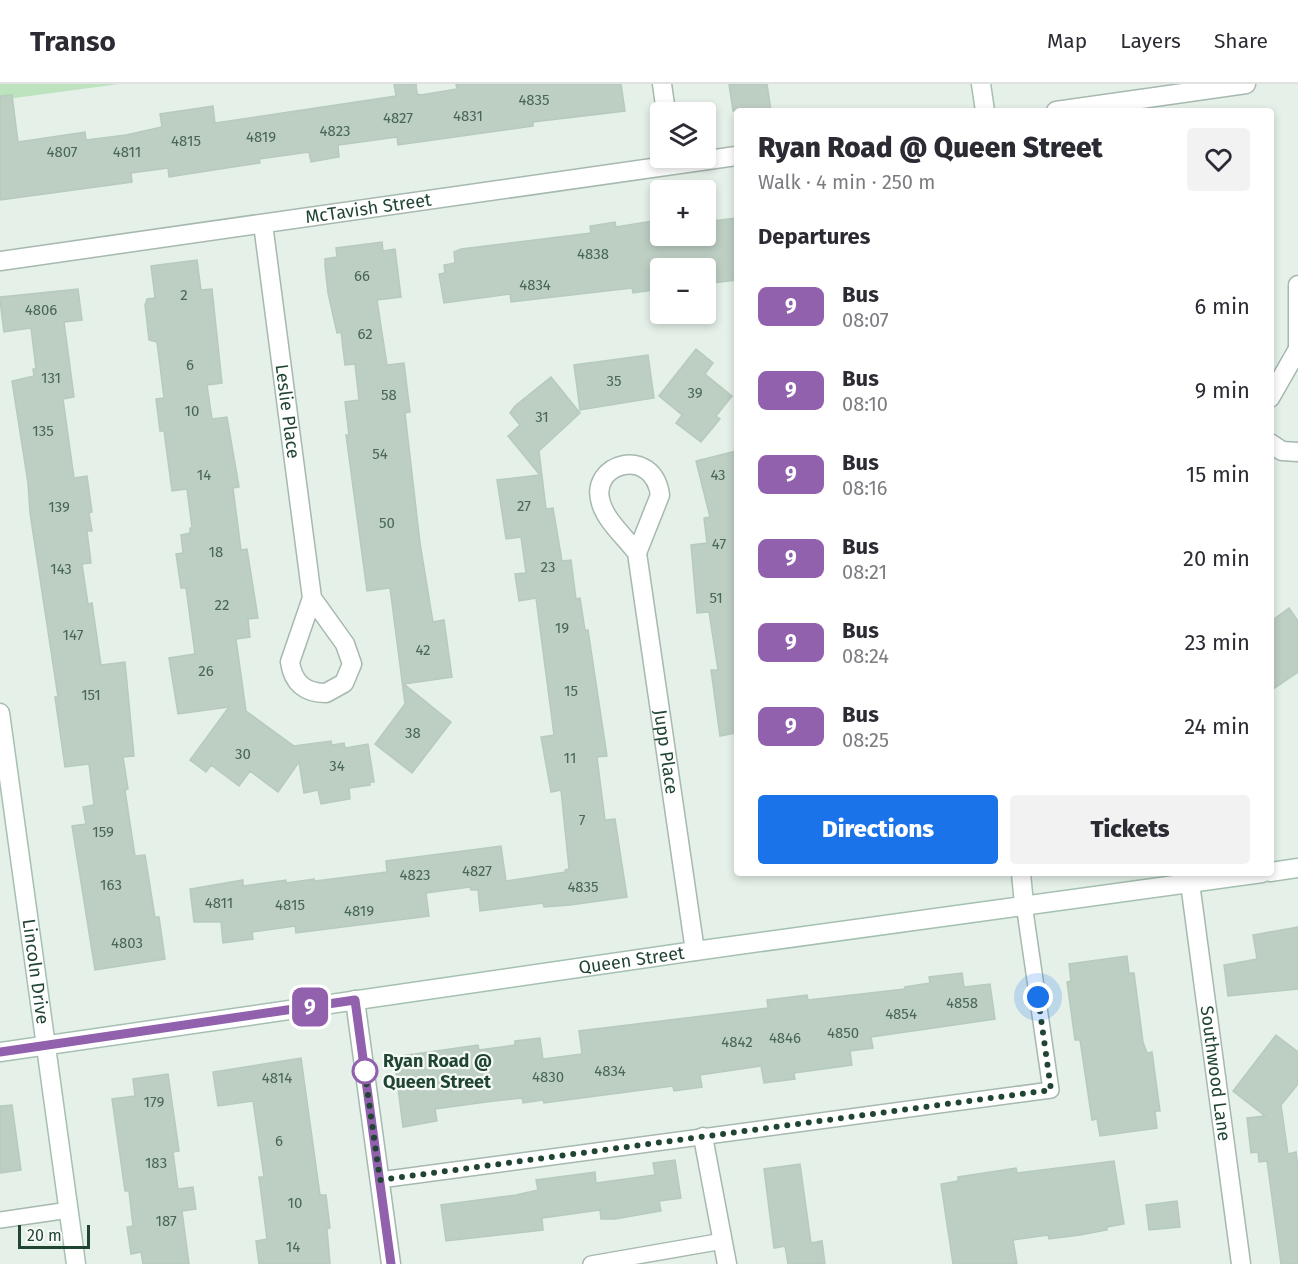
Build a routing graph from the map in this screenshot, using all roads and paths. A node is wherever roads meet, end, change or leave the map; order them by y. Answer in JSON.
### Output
{"nodes":[{"id":1,"x":662,"y":84,"type":"edge"},
{"id":2,"x":981,"y":84,"type":"edge"},
{"id":3,"x":1246,"y":84,"type":"edge"},
{"id":4,"x":665,"y":102,"type":"edge"},
{"id":5,"x":985,"y":108,"type":"edge"},
{"id":6,"x":1077,"y":108,"type":"edge"},
{"id":7,"x":734,"y":156,"type":"edge"},
{"id":8,"x":716,"y":158,"type":"edge"},
{"id":9,"x":650,"y":164,"type":"edge"},
{"id":10,"x":263,"y":224,"type":"junction"},
{"id":11,"x":0,"y":261,"type":"edge"},
{"id":12,"x":1298,"y":285,"type":"edge"},
{"id":13,"x":1298,"y":349,"type":"edge"},
{"id":14,"x":1274,"y":391,"type":"edge"},
{"id":15,"x":1274,"y":446,"type":"edge"},
{"id":16,"x":1298,"y":452,"type":"edge"},
{"id":17,"x":637,"y":553,"type":"junction"},
{"id":18,"x":312,"y":598,"type":"junction"},
{"id":19,"x":0,"y":714,"type":"edge"},
{"id":20,"x":1298,"y":868,"type":"edge"},
{"id":21,"x":1274,"y":871,"type":"edge"},
{"id":22,"x":1021,"y":876,"type":"edge"},
{"id":23,"x":1240,"y":876,"type":"edge"},
{"id":24,"x":1190,"y":883,"type":"junction"},
{"id":25,"x":1024,"y":904,"type":"junction"},
{"id":26,"x":695,"y":951,"type":"junction"},
{"id":27,"x":355,"y":1000,"type":"junction"},
{"id":28,"x":46,"y":1047,"type":"junction"},
{"id":29,"x":0,"y":1052,"type":"edge"},
{"id":30,"x":704,"y":1137,"type":"junction"},
{"id":31,"x":380,"y":1180,"type":"junction"},
{"id":32,"x":69,"y":1210,"type":"junction"},
{"id":33,"x":0,"y":1220,"type":"edge"},
{"id":34,"x":723,"y":1241,"type":"junction"},
{"id":35,"x":76,"y":1264,"type":"edge"},
{"id":36,"x":392,"y":1264,"type":"edge"},
{"id":37,"x":591,"y":1264,"type":"edge"},
{"id":38,"x":727,"y":1264,"type":"edge"},
{"id":39,"x":1241,"y":1264,"type":"edge"}],
"edges":[{"from":1,"to":4,"type":"street"},
{"from":2,"to":5,"type":"street"},
{"from":3,"to":6,"type":"street"},
{"from":7,"to":8,"type":"street","name":"McTavish Street"},
{"from":9,"to":10,"type":"street","name":"McTavish Street"},
{"from":10,"to":11,"type":"street","name":"McTavish Street"},
{"from":10,"to":18,"type":"street","name":"Leslie Place"},
{"from":12,"to":13,"type":"street"},
{"from":13,"to":14,"type":"street"},
{"from":15,"to":16,"type":"street"},
{"from":17,"to":17,"type":"street","name":"Jupp Place"},
{"from":17,"to":26,"type":"street","name":"Jupp Place"},
{"from":18,"to":18,"type":"street","name":"Leslie Place"},
{"from":19,"to":28,"type":"street","name":"Lincoln Drive"},
{"from":20,"to":21,"type":"street"},
{"from":22,"to":25,"type":"street"},
{"from":23,"to":24,"type":"street","name":"Queen Street"},
{"from":24,"to":25,"type":"street","name":"Queen Street"},
{"from":24,"to":39,"type":"street","name":"Southwood Lane"},
{"from":25,"to":26,"type":"street","name":"Queen Street"},
{"from":25,"to":30,"type":"lane"},
{"from":26,"to":27,"type":"street","name":"Queen Street"},
{"from":27,"to":28,"type":"street","name":"Queen Street"},
{"from":27,"to":31,"type":"street"},
{"from":28,"to":29,"type":"street","name":"Queen Street"},
{"from":28,"to":32,"type":"street","name":"Lincoln Drive"},
{"from":30,"to":31,"type":"lane"},
{"from":30,"to":34,"type":"street"},
{"from":31,"to":36,"type":"street"},
{"from":32,"to":33,"type":"lane"},
{"from":32,"to":35,"type":"street","name":"Lincoln Drive"},
{"from":34,"to":37,"type":"lane"},
{"from":34,"to":38,"type":"street"}]}
